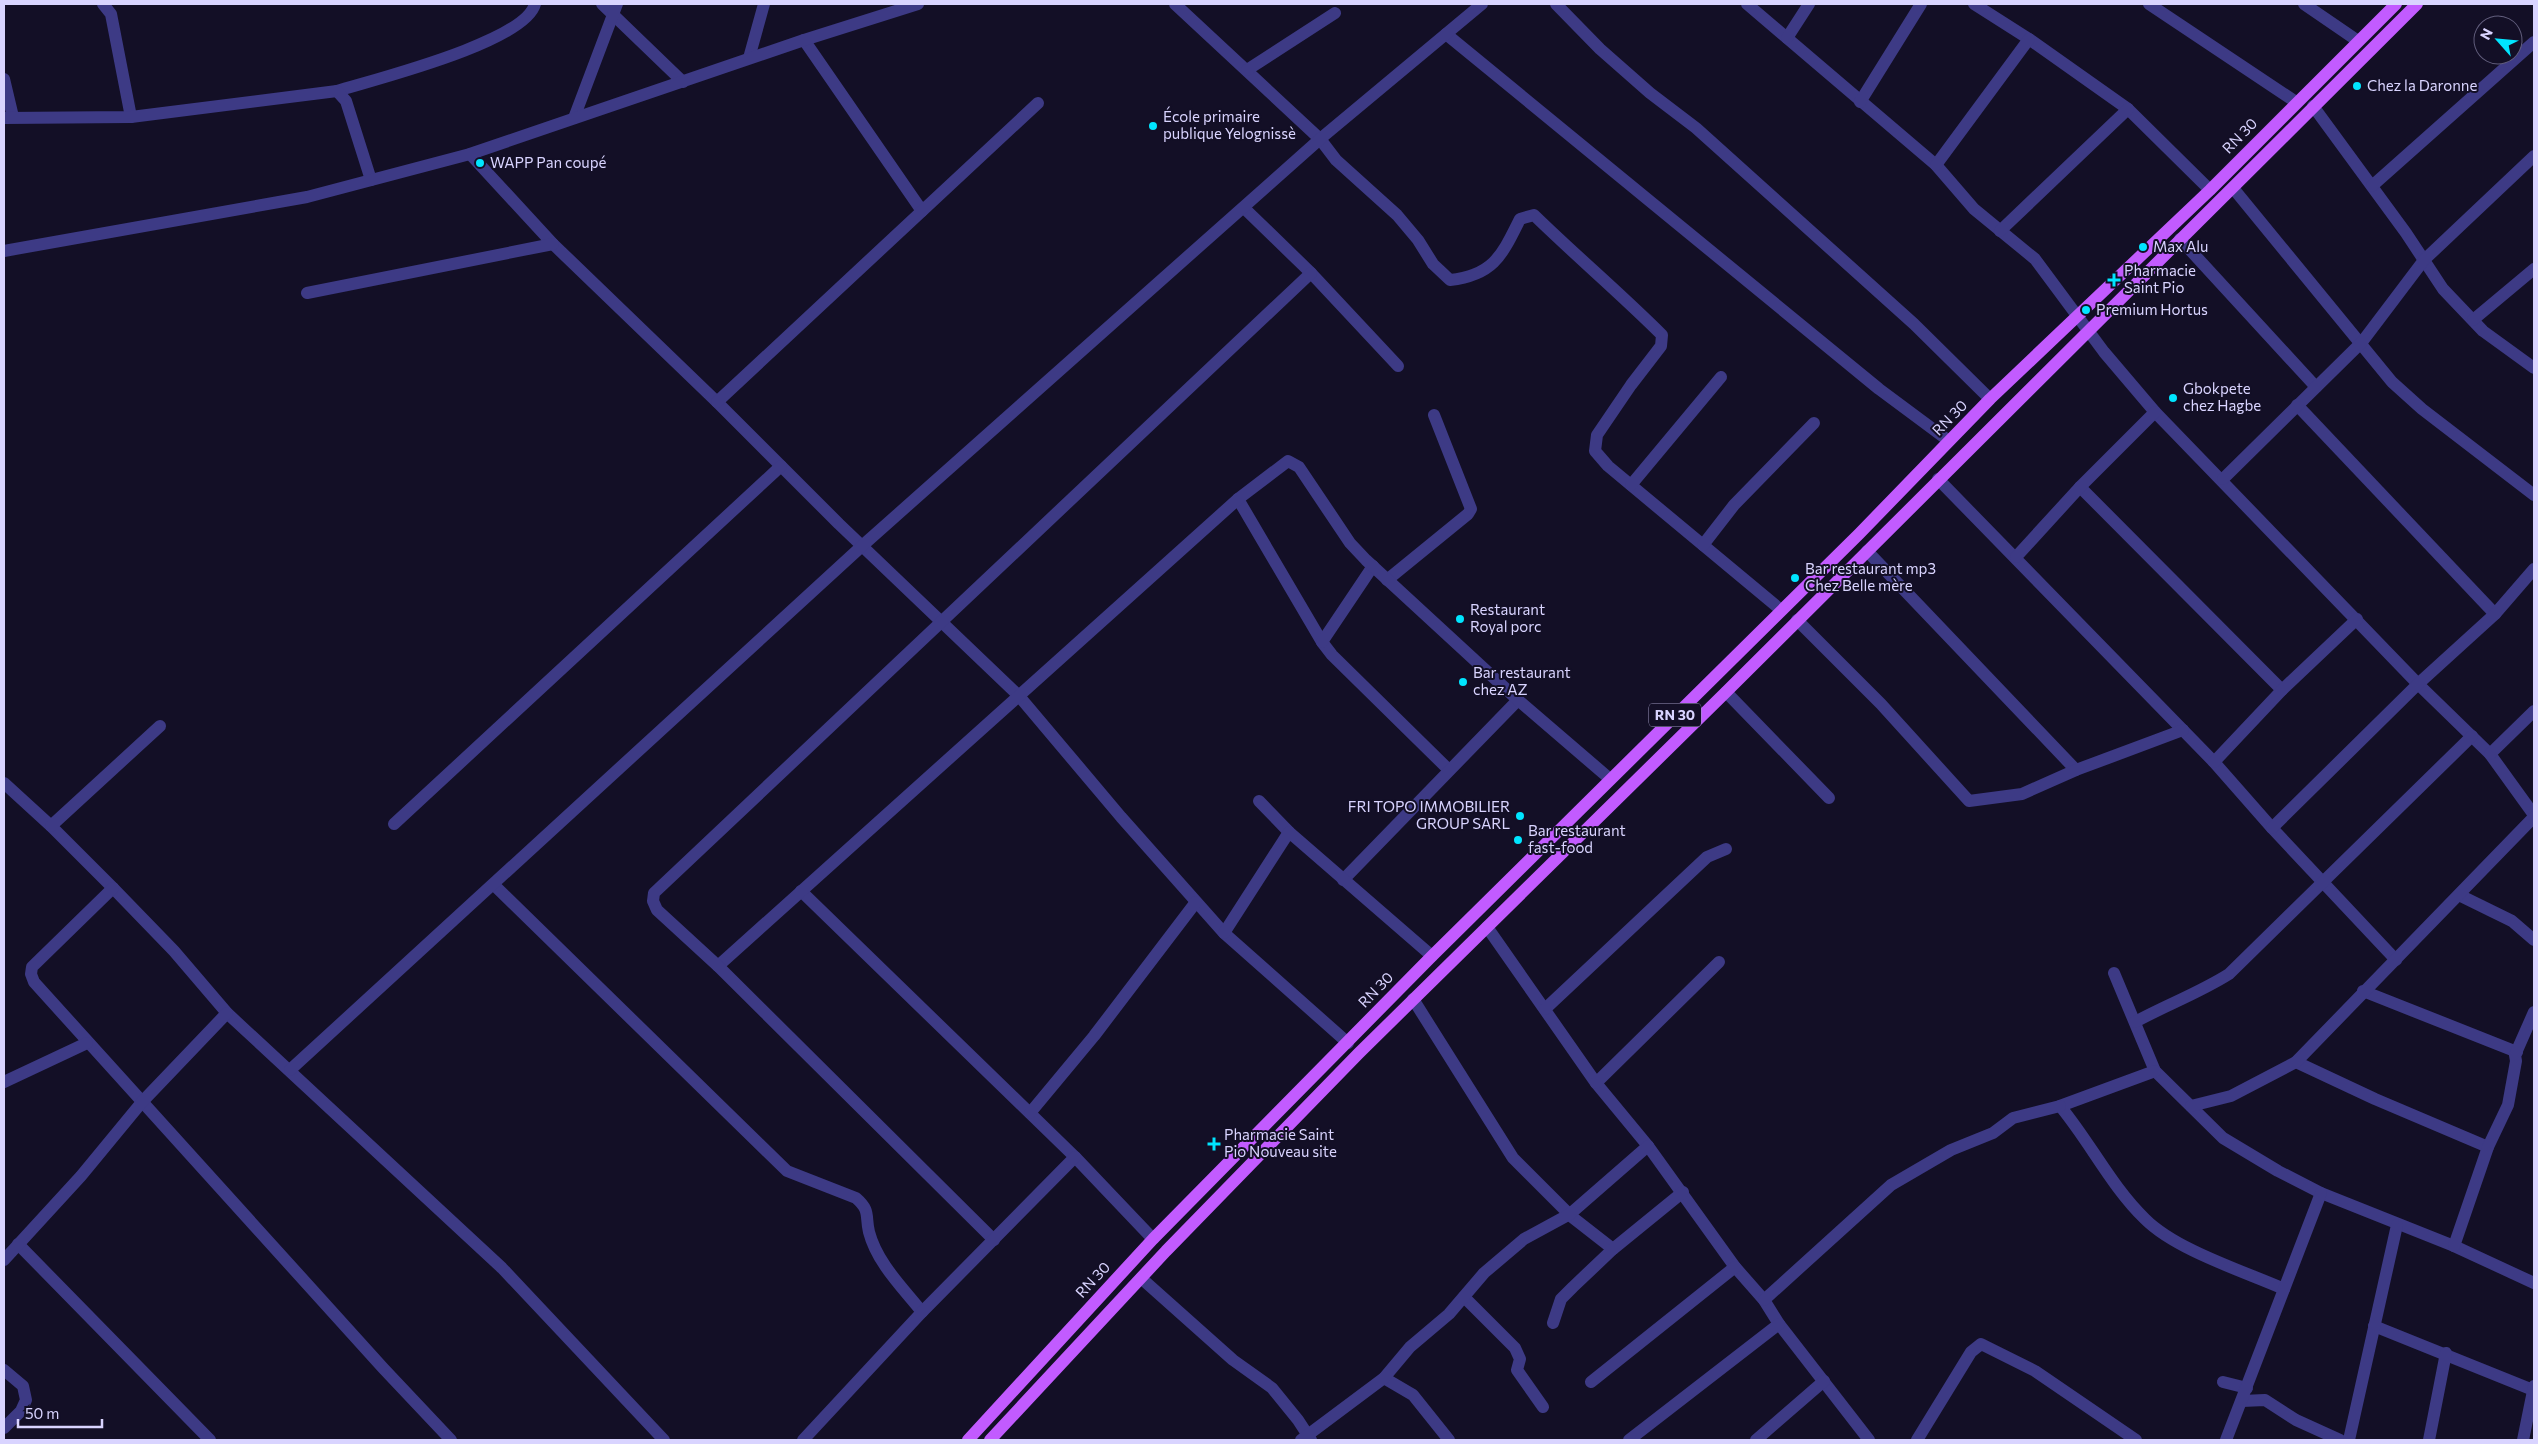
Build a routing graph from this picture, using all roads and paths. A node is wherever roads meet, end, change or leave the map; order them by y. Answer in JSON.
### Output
{"nodes":[{"id":1,"x":103,"y":4,"type":"edge"},
{"id":2,"x":535,"y":4,"type":"edge"},
{"id":3,"x":602,"y":4,"type":"edge"},
{"id":4,"x":764,"y":4,"type":"edge"},
{"id":5,"x":918,"y":4,"type":"edge"},
{"id":6,"x":1175,"y":4,"type":"edge"},
{"id":7,"x":1482,"y":4,"type":"edge"},
{"id":8,"x":1556,"y":4,"type":"edge"},
{"id":9,"x":1747,"y":4,"type":"edge"},
{"id":10,"x":1810,"y":4,"type":"edge"},
{"id":11,"x":1921,"y":4,"type":"edge"},
{"id":12,"x":1974,"y":4,"type":"edge"},
{"id":13,"x":2149,"y":4,"type":"edge"},
{"id":14,"x":2304,"y":4,"type":"edge"},
{"id":15,"x":2396,"y":4,"type":"edge"},
{"id":16,"x":2417,"y":4,"type":"edge"},
{"id":17,"x":615,"y":9,"type":"edge"},
{"id":18,"x":1335,"y":13,"type":"dead end"},
{"id":19,"x":1446,"y":34,"type":"junction"},
{"id":20,"x":1787,"y":38,"type":"junction"},
{"id":21,"x":2029,"y":39,"type":"junction"},
{"id":22,"x":804,"y":40,"type":"junction"},
{"id":23,"x":2358,"y":41,"type":"junction"},
{"id":24,"x":2534,"y":42,"type":"edge"},
{"id":25,"x":749,"y":58,"type":"junction"},
{"id":26,"x":1247,"y":70,"type":"junction"},
{"id":27,"x":4,"y":79,"type":"edge"},
{"id":28,"x":683,"y":82,"type":"junction"},
{"id":29,"x":337,"y":91,"type":"junction"},
{"id":30,"x":1038,"y":102,"type":"dead end"},
{"id":31,"x":1860,"y":102,"type":"junction"},
{"id":32,"x":2296,"y":102,"type":"junction"},
{"id":33,"x":2313,"y":106,"type":"junction"},
{"id":34,"x":2128,"y":109,"type":"junction"},
{"id":35,"x":131,"y":117,"type":"junction"},
{"id":36,"x":9,"y":118,"type":"edge"},
{"id":37,"x":574,"y":118,"type":"junction"},
{"id":38,"x":1320,"y":139,"type":"junction"},
{"id":39,"x":470,"y":154,"type":"junction"},
{"id":40,"x":2534,"y":156,"type":"edge"},
{"id":41,"x":1936,"y":165,"type":"junction"},
{"id":42,"x":371,"y":180,"type":"junction"},
{"id":43,"x":2372,"y":186,"type":"junction"},
{"id":44,"x":2233,"y":188,"type":"junction"},
{"id":45,"x":2210,"y":190,"type":"junction"},
{"id":46,"x":1244,"y":208,"type":"junction"},
{"id":47,"x":922,"y":211,"type":"junction"},
{"id":48,"x":2000,"y":231,"type":"junction"},
{"id":49,"x":2180,"y":239,"type":"junction"},
{"id":50,"x":553,"y":244,"type":"junction"},
{"id":51,"x":4,"y":251,"type":"edge"},
{"id":52,"x":2424,"y":260,"type":"junction"},
{"id":53,"x":2534,"y":268,"type":"edge"},
{"id":54,"x":1311,"y":273,"type":"junction"},
{"id":55,"x":307,"y":293,"type":"dead end"},
{"id":56,"x":2078,"y":317,"type":"junction"},
{"id":57,"x":2473,"y":320,"type":"junction"},
{"id":58,"x":2088,"y":330,"type":"junction"},
{"id":59,"x":2362,"y":342,"type":"junction"},
{"id":60,"x":1398,"y":366,"type":"dead end"},
{"id":61,"x":2534,"y":368,"type":"edge"},
{"id":62,"x":1721,"y":377,"type":"dead end"},
{"id":63,"x":2316,"y":386,"type":"junction"},
{"id":64,"x":1990,"y":399,"type":"junction"},
{"id":65,"x":718,"y":402,"type":"junction"},
{"id":66,"x":2297,"y":405,"type":"junction"},
{"id":67,"x":2155,"y":412,"type":"junction"},
{"id":68,"x":1434,"y":416,"type":"dead end"},
{"id":69,"x":1814,"y":422,"type":"dead end"},
{"id":70,"x":1950,"y":441,"type":"junction"},
{"id":71,"x":781,"y":466,"type":"junction"},
{"id":72,"x":1938,"y":479,"type":"junction"},
{"id":73,"x":2223,"y":479,"type":"junction"},
{"id":74,"x":1631,"y":485,"type":"junction"},
{"id":75,"x":2080,"y":487,"type":"junction"},
{"id":76,"x":2534,"y":495,"type":"edge"},
{"id":77,"x":1238,"y":499,"type":"junction"},
{"id":78,"x":1703,"y":545,"type":"junction"},
{"id":79,"x":862,"y":546,"type":"junction"},
{"id":80,"x":1867,"y":551,"type":"junction"},
{"id":81,"x":2016,"y":557,"type":"junction"},
{"id":82,"x":1373,"y":566,"type":"junction"},
{"id":83,"x":2534,"y":570,"type":"edge"},
{"id":84,"x":1387,"y":580,"type":"junction"},
{"id":85,"x":1781,"y":610,"type":"junction"},
{"id":86,"x":2495,"y":614,"type":"junction"},
{"id":87,"x":2357,"y":619,"type":"junction"},
{"id":88,"x":1797,"y":620,"type":"junction"},
{"id":89,"x":942,"y":622,"type":"junction"},
{"id":90,"x":1322,"y":642,"type":"junction"},
{"id":91,"x":2418,"y":684,"type":"junction"},
{"id":92,"x":2282,"y":690,"type":"junction"},
{"id":93,"x":1726,"y":692,"type":"junction"},
{"id":94,"x":1019,"y":696,"type":"junction"},
{"id":95,"x":1518,"y":700,"type":"junction"},
{"id":96,"x":2534,"y":710,"type":"edge"},
{"id":97,"x":160,"y":726,"type":"dead end"},
{"id":98,"x":2183,"y":730,"type":"junction"},
{"id":99,"x":2472,"y":736,"type":"junction"},
{"id":100,"x":2490,"y":754,"type":"junction"},
{"id":101,"x":2214,"y":762,"type":"junction"},
{"id":102,"x":1449,"y":770,"type":"junction"},
{"id":103,"x":2076,"y":770,"type":"junction"},
{"id":104,"x":1610,"y":779,"type":"junction"},
{"id":105,"x":4,"y":783,"type":"edge"},
{"id":106,"x":1829,"y":798,"type":"dead end"},
{"id":107,"x":1259,"y":801,"type":"dead end"},
{"id":108,"x":2534,"y":816,"type":"edge"},
{"id":109,"x":394,"y":824,"type":"dead end"},
{"id":110,"x":51,"y":826,"type":"junction"},
{"id":111,"x":2272,"y":828,"type":"junction"},
{"id":112,"x":1289,"y":832,"type":"junction"},
{"id":113,"x":1726,"y":849,"type":"dead end"},
{"id":114,"x":1343,"y":880,"type":"junction"},
{"id":115,"x":2322,"y":881,"type":"junction"},
{"id":116,"x":494,"y":885,"type":"junction"},
{"id":117,"x":112,"y":888,"type":"junction"},
{"id":118,"x":801,"y":891,"type":"junction"},
{"id":119,"x":2459,"y":895,"type":"junction"},
{"id":120,"x":1196,"y":902,"type":"junction"},
{"id":121,"x":1487,"y":927,"type":"junction"},
{"id":122,"x":1224,"y":933,"type":"junction"},
{"id":123,"x":2534,"y":940,"type":"edge"},
{"id":124,"x":1432,"y":956,"type":"junction"},
{"id":125,"x":2396,"y":960,"type":"junction"},
{"id":126,"x":1719,"y":962,"type":"dead end"},
{"id":127,"x":718,"y":966,"type":"junction"},
{"id":128,"x":2114,"y":974,"type":"dead end"},
{"id":129,"x":2363,"y":991,"type":"junction"},
{"id":130,"x":1413,"y":999,"type":"junction"},
{"id":131,"x":1545,"y":1009,"type":"junction"},
{"id":132,"x":2534,"y":1012,"type":"edge"},
{"id":133,"x":228,"y":1013,"type":"junction"},
{"id":134,"x":2135,"y":1022,"type":"junction"},
{"id":135,"x":87,"y":1043,"type":"junction"},
{"id":136,"x":1348,"y":1043,"type":"junction"},
{"id":137,"x":2517,"y":1052,"type":"junction"},
{"id":138,"x":2296,"y":1062,"type":"junction"},
{"id":139,"x":290,"y":1070,"type":"junction"},
{"id":140,"x":2155,"y":1071,"type":"junction"},
{"id":141,"x":4,"y":1082,"type":"edge"},
{"id":142,"x":1596,"y":1083,"type":"junction"},
{"id":143,"x":142,"y":1102,"type":"junction"},
{"id":144,"x":2060,"y":1106,"type":"junction"},
{"id":145,"x":2191,"y":1106,"type":"junction"},
{"id":146,"x":1030,"y":1113,"type":"junction"},
{"id":147,"x":1648,"y":1146,"type":"junction"},
{"id":148,"x":2488,"y":1147,"type":"junction"},
{"id":149,"x":1076,"y":1157,"type":"junction"},
{"id":150,"x":1682,"y":1192,"type":"junction"},
{"id":151,"x":2321,"y":1193,"type":"junction"},
{"id":152,"x":1570,"y":1214,"type":"junction"},
{"id":153,"x":2397,"y":1225,"type":"junction"},
{"id":154,"x":1153,"y":1239,"type":"junction"},
{"id":155,"x":994,"y":1240,"type":"junction"},
{"id":156,"x":18,"y":1244,"type":"junction"},
{"id":157,"x":2454,"y":1246,"type":"junction"},
{"id":158,"x":1613,"y":1249,"type":"junction"},
{"id":159,"x":4,"y":1260,"type":"edge"},
{"id":160,"x":1735,"y":1267,"type":"junction"},
{"id":161,"x":1141,"y":1278,"type":"junction"},
{"id":162,"x":2534,"y":1283,"type":"edge"},
{"id":163,"x":2284,"y":1289,"type":"junction"},
{"id":164,"x":1464,"y":1297,"type":"junction"},
{"id":165,"x":1764,"y":1300,"type":"junction"},
{"id":166,"x":922,"y":1312,"type":"junction"},
{"id":167,"x":1554,"y":1323,"type":"dead end"},
{"id":168,"x":1779,"y":1324,"type":"junction"},
{"id":169,"x":2374,"y":1326,"type":"junction"},
{"id":170,"x":2446,"y":1353,"type":"junction"},
{"id":171,"x":4,"y":1370,"type":"edge"},
{"id":172,"x":1384,"y":1378,"type":"junction"},
{"id":173,"x":1824,"y":1381,"type":"junction"},
{"id":174,"x":1591,"y":1382,"type":"dead end"},
{"id":175,"x":2223,"y":1382,"type":"dead end"},
{"id":176,"x":2249,"y":1382,"type":"junction"},
{"id":177,"x":2534,"y":1388,"type":"edge"},
{"id":178,"x":2265,"y":1400,"type":"junction"},
{"id":179,"x":2242,"y":1401,"type":"junction"},
{"id":180,"x":1543,"y":1407,"type":"dead end"},
{"id":181,"x":4,"y":1428,"type":"edge"},
{"id":182,"x":1307,"y":1439,"type":"edge"},
{"id":183,"x":210,"y":1440,"type":"edge"},
{"id":184,"x":451,"y":1440,"type":"edge"},
{"id":185,"x":664,"y":1440,"type":"edge"},
{"id":186,"x":803,"y":1440,"type":"edge"},
{"id":187,"x":968,"y":1440,"type":"edge"},
{"id":188,"x":990,"y":1440,"type":"edge"},
{"id":189,"x":1449,"y":1440,"type":"edge"},
{"id":190,"x":1629,"y":1440,"type":"edge"},
{"id":191,"x":1756,"y":1440,"type":"edge"},
{"id":192,"x":1869,"y":1440,"type":"edge"},
{"id":193,"x":1917,"y":1440,"type":"edge"},
{"id":194,"x":2136,"y":1440,"type":"edge"},
{"id":195,"x":2226,"y":1440,"type":"edge"},
{"id":196,"x":2340,"y":1440,"type":"edge"},
{"id":197,"x":2349,"y":1440,"type":"edge"},
{"id":198,"x":2429,"y":1440,"type":"edge"},
{"id":199,"x":2523,"y":1440,"type":"edge"}],
"edges":[{"from":1,"to":35,"type":"street"},
{"from":2,"to":29,"type":"street"},
{"from":3,"to":17,"type":"street"},
{"from":4,"to":25,"type":"street"},
{"from":5,"to":22,"type":"street"},
{"from":6,"to":26,"type":"street"},
{"from":7,"to":19,"type":"street"},
{"from":8,"to":64,"type":"street"},
{"from":9,"to":20,"type":"street"},
{"from":10,"to":20,"type":"street"},
{"from":11,"to":31,"type":"street"},
{"from":12,"to":21,"type":"street"},
{"from":13,"to":32,"type":"street"},
{"from":14,"to":23,"type":"street"},
{"from":15,"to":23,"type":"main road","name":"RN 30","number":"RN 30"},
{"from":16,"to":33,"type":"main road","number":"RN 30"},
{"from":17,"to":28,"type":"street"},
{"from":17,"to":37,"type":"street"},
{"from":18,"to":26,"type":"street"},
{"from":19,"to":38,"type":"street"},
{"from":19,"to":70,"type":"street"},
{"from":20,"to":31,"type":"street"},
{"from":21,"to":34,"type":"street"},
{"from":21,"to":41,"type":"street"},
{"from":22,"to":25,"type":"street"},
{"from":22,"to":47,"type":"street"},
{"from":23,"to":32,"type":"main road","name":"RN 30","number":"RN 30"},
{"from":24,"to":43,"type":"street"},
{"from":25,"to":28,"type":"street"},
{"from":26,"to":38,"type":"street"},
{"from":27,"to":36,"type":"street"},
{"from":28,"to":37,"type":"street"},
{"from":29,"to":35,"type":"street"},
{"from":29,"to":42,"type":"street"},
{"from":30,"to":47,"type":"street"},
{"from":31,"to":41,"type":"street"},
{"from":32,"to":45,"type":"main road","name":"RN 30","number":"RN 30"},
{"from":33,"to":43,"type":"street"},
{"from":33,"to":44,"type":"main road","number":"RN 30"},
{"from":34,"to":45,"type":"street"},
{"from":34,"to":48,"type":"street"},
{"from":35,"to":36,"type":"street"},
{"from":37,"to":39,"type":"street"},
{"from":38,"to":46,"type":"street"},
{"from":38,"to":74,"type":"street"},
{"from":39,"to":42,"type":"street"},
{"from":39,"to":50,"type":"street"},
{"from":40,"to":52,"type":"street"},
{"from":41,"to":48,"type":"street"},
{"from":42,"to":51,"type":"street"},
{"from":43,"to":52,"type":"street"},
{"from":44,"to":49,"type":"main road","number":"RN 30"},
{"from":44,"to":59,"type":"street"},
{"from":45,"to":56,"type":"main road","name":"RN 30","number":"RN 30"},
{"from":46,"to":54,"type":"street"},
{"from":46,"to":79,"type":"street"},
{"from":47,"to":65,"type":"street"},
{"from":48,"to":56,"type":"street"},
{"from":49,"to":58,"type":"main road","number":"RN 30"},
{"from":49,"to":63,"type":"street"},
{"from":50,"to":55,"type":"street"},
{"from":50,"to":65,"type":"street"},
{"from":52,"to":57,"type":"street"},
{"from":52,"to":59,"type":"street"},
{"from":53,"to":57,"type":"street"},
{"from":54,"to":60,"type":"street"},
{"from":54,"to":89,"type":"street"},
{"from":56,"to":58,"type":"street"},
{"from":56,"to":64,"type":"main road","name":"RN 30","number":"RN 30"},
{"from":57,"to":61,"type":"street"},
{"from":58,"to":67,"type":"street"},
{"from":58,"to":72,"type":"main road","number":"RN 30"},
{"from":59,"to":63,"type":"street"},
{"from":59,"to":76,"type":"street"},
{"from":62,"to":74,"type":"street"},
{"from":63,"to":66,"type":"street"},
{"from":64,"to":70,"type":"main road","name":"RN 30","number":"RN 30"},
{"from":65,"to":71,"type":"street"},
{"from":66,"to":73,"type":"street"},
{"from":66,"to":86,"type":"street"},
{"from":67,"to":73,"type":"street"},
{"from":67,"to":75,"type":"street"},
{"from":68,"to":84,"type":"street"},
{"from":69,"to":78,"type":"street"},
{"from":70,"to":85,"type":"main road","name":"RN 30","number":"RN 30"},
{"from":71,"to":79,"type":"street"},
{"from":71,"to":109,"type":"street"},
{"from":72,"to":80,"type":"main road","number":"RN 30"},
{"from":72,"to":81,"type":"street"},
{"from":73,"to":87,"type":"street"},
{"from":74,"to":78,"type":"street"},
{"from":75,"to":81,"type":"street"},
{"from":75,"to":92,"type":"street"},
{"from":77,"to":82,"type":"street"},
{"from":77,"to":90,"type":"street"},
{"from":77,"to":94,"type":"street"},
{"from":78,"to":85,"type":"street"},
{"from":79,"to":89,"type":"street"},
{"from":79,"to":116,"type":"street"},
{"from":80,"to":88,"type":"main road","number":"RN 30"},
{"from":80,"to":103,"type":"street"},
{"from":81,"to":98,"type":"street"},
{"from":82,"to":84,"type":"street"},
{"from":82,"to":90,"type":"street"},
{"from":83,"to":86,"type":"street"},
{"from":84,"to":95,"type":"street"},
{"from":85,"to":104,"type":"main road","name":"RN 30","number":"RN 30"},
{"from":86,"to":91,"type":"street"},
{"from":87,"to":91,"type":"street"},
{"from":87,"to":92,"type":"street"},
{"from":88,"to":93,"type":"main road","number":"RN 30"},
{"from":88,"to":103,"type":"street"},
{"from":89,"to":94,"type":"street"},
{"from":89,"to":127,"type":"street"},
{"from":90,"to":102,"type":"street"},
{"from":91,"to":99,"type":"street"},
{"from":91,"to":111,"type":"street"},
{"from":92,"to":101,"type":"street"},
{"from":93,"to":106,"type":"street"},
{"from":93,"to":121,"type":"main road","number":"RN 30"},
{"from":94,"to":118,"type":"street"},
{"from":94,"to":120,"type":"street"},
{"from":95,"to":102,"type":"street"},
{"from":95,"to":104,"type":"street"},
{"from":96,"to":100,"type":"street"},
{"from":97,"to":110,"type":"street"},
{"from":98,"to":101,"type":"street"},
{"from":98,"to":103,"type":"street"},
{"from":99,"to":100,"type":"street"},
{"from":99,"to":115,"type":"street"},
{"from":100,"to":108,"type":"street"},
{"from":101,"to":111,"type":"street"},
{"from":102,"to":114,"type":"street"},
{"from":104,"to":124,"type":"main road","name":"RN 30","number":"RN 30"},
{"from":105,"to":110,"type":"street"},
{"from":107,"to":112,"type":"street"},
{"from":108,"to":119,"type":"street"},
{"from":110,"to":117,"type":"street"},
{"from":111,"to":115,"type":"street"},
{"from":112,"to":114,"type":"street"},
{"from":112,"to":122,"type":"street"},
{"from":113,"to":131,"type":"street"},
{"from":114,"to":124,"type":"street"},
{"from":115,"to":125,"type":"street"},
{"from":115,"to":134,"type":"street"},
{"from":116,"to":139,"type":"street"},
{"from":116,"to":166,"type":"street"},
{"from":117,"to":133,"type":"street"},
{"from":117,"to":135,"type":"street"},
{"from":118,"to":127,"type":"street"},
{"from":118,"to":146,"type":"street"},
{"from":119,"to":123,"type":"street"},
{"from":119,"to":125,"type":"street"},
{"from":120,"to":122,"type":"street"},
{"from":120,"to":146,"type":"street"},
{"from":121,"to":130,"type":"main road","number":"RN 30"},
{"from":121,"to":131,"type":"street"},
{"from":122,"to":136,"type":"street"},
{"from":124,"to":136,"type":"main road","name":"RN 30","number":"RN 30"},
{"from":125,"to":129,"type":"street"},
{"from":126,"to":142,"type":"street"},
{"from":127,"to":155,"type":"street"},
{"from":128,"to":134,"type":"street"},
{"from":129,"to":137,"type":"street"},
{"from":129,"to":138,"type":"street"},
{"from":130,"to":152,"type":"street"},
{"from":130,"to":161,"type":"main road","number":"RN 30"},
{"from":131,"to":142,"type":"street"},
{"from":132,"to":137,"type":"street"},
{"from":133,"to":139,"type":"street"},
{"from":133,"to":143,"type":"street"},
{"from":134,"to":140,"type":"street"},
{"from":135,"to":141,"type":"street"},
{"from":135,"to":143,"type":"street"},
{"from":136,"to":154,"type":"main road","name":"RN 30","number":"RN 30"},
{"from":137,"to":148,"type":"street"},
{"from":138,"to":145,"type":"street"},
{"from":138,"to":148,"type":"street"},
{"from":139,"to":185,"type":"street"},
{"from":140,"to":144,"type":"street"},
{"from":140,"to":145,"type":"street"},
{"from":142,"to":147,"type":"street"},
{"from":143,"to":156,"type":"street"},
{"from":143,"to":184,"type":"street"},
{"from":144,"to":163,"type":"street"},
{"from":144,"to":165,"type":"street"},
{"from":145,"to":151,"type":"street"},
{"from":146,"to":149,"type":"street"},
{"from":147,"to":150,"type":"street"},
{"from":147,"to":152,"type":"street"},
{"from":148,"to":157,"type":"street"},
{"from":149,"to":154,"type":"street"},
{"from":149,"to":155,"type":"street"},
{"from":150,"to":158,"type":"street"},
{"from":150,"to":160,"type":"street"},
{"from":151,"to":153,"type":"street"},
{"from":151,"to":163,"type":"street"},
{"from":152,"to":158,"type":"street"},
{"from":152,"to":164,"type":"street"},
{"from":153,"to":157,"type":"street"},
{"from":153,"to":169,"type":"street"},
{"from":154,"to":187,"type":"main road","name":"RN 30","number":"RN 30"},
{"from":155,"to":166,"type":"street"},
{"from":156,"to":159,"type":"street"},
{"from":156,"to":183,"type":"street"},
{"from":157,"to":162,"type":"street"},
{"from":158,"to":167,"type":"street"},
{"from":160,"to":165,"type":"street"},
{"from":160,"to":174,"type":"street"},
{"from":161,"to":182,"type":"street"},
{"from":161,"to":188,"type":"main road","number":"RN 30"},
{"from":163,"to":176,"type":"street"},
{"from":164,"to":172,"type":"street"},
{"from":164,"to":180,"type":"street"},
{"from":165,"to":168,"type":"street"},
{"from":166,"to":186,"type":"street"},
{"from":168,"to":173,"type":"street"},
{"from":168,"to":190,"type":"street"},
{"from":169,"to":170,"type":"street"},
{"from":169,"to":197,"type":"street"},
{"from":170,"to":177,"type":"street"},
{"from":170,"to":198,"type":"street"},
{"from":171,"to":181,"type":"street"},
{"from":172,"to":182,"type":"street"},
{"from":172,"to":189,"type":"street"},
{"from":173,"to":191,"type":"street"},
{"from":173,"to":192,"type":"street"},
{"from":175,"to":176,"type":"street"},
{"from":176,"to":178,"type":"street"},
{"from":176,"to":179,"type":"street"},
{"from":177,"to":199,"type":"street"},
{"from":178,"to":179,"type":"street"},
{"from":178,"to":196,"type":"street"},
{"from":179,"to":195,"type":"street"},
{"from":193,"to":194,"type":"street"}]}
